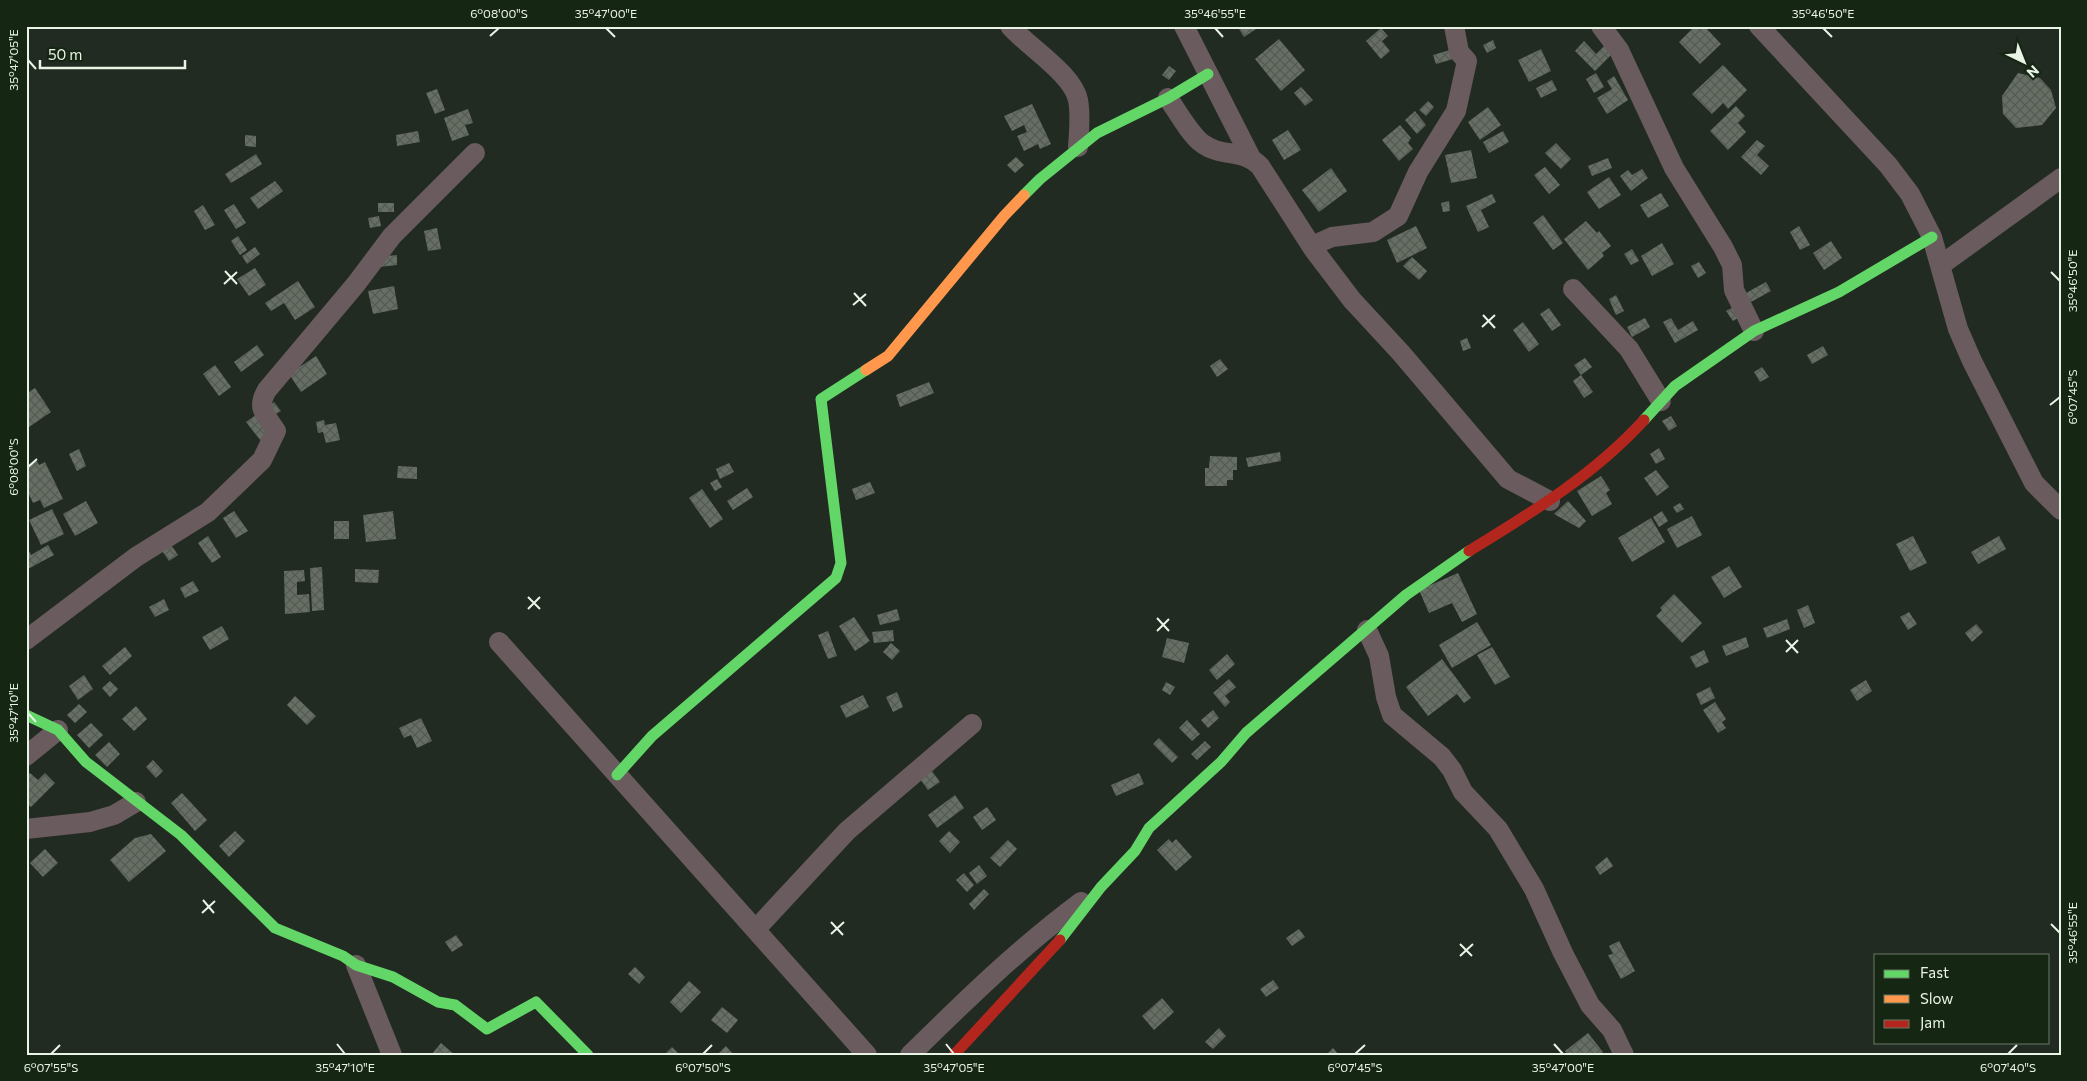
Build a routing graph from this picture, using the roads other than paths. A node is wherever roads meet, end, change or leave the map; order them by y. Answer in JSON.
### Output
{"nodes":[{"id":1,"x":1010,"y":26,"type":"edge"},
{"id":2,"x":1184,"y":26,"type":"edge"},
{"id":3,"x":1454,"y":26,"type":"edge"},
{"id":4,"x":1600,"y":26,"type":"edge"},
{"id":5,"x":1759,"y":26,"type":"edge"},
{"id":6,"x":1208,"y":74,"type":"junction"},
{"id":7,"x":1168,"y":98,"type":"junction"},
{"id":8,"x":1078,"y":147,"type":"junction"},
{"id":9,"x":475,"y":153,"type":"dead end"},
{"id":10,"x":1250,"y":156,"type":"junction"},
{"id":11,"x":2061,"y":178,"type":"edge"},
{"id":12,"x":1932,"y":236,"type":"junction"},
{"id":13,"x":1312,"y":246,"type":"junction"},
{"id":14,"x":1940,"y":265,"type":"junction"},
{"id":15,"x":1573,"y":289,"type":"dead end"},
{"id":16,"x":1754,"y":332,"type":"junction"},
{"id":17,"x":1661,"y":401,"type":"junction"},
{"id":18,"x":1550,"y":501,"type":"junction"},
{"id":19,"x":2061,"y":510,"type":"edge"},
{"id":20,"x":1368,"y":630,"type":"junction"},
{"id":21,"x":26,"y":640,"type":"edge"},
{"id":22,"x":499,"y":642,"type":"dead end"},
{"id":23,"x":26,"y":715,"type":"edge"},
{"id":24,"x":972,"y":724,"type":"dead end"},
{"id":25,"x":58,"y":730,"type":"junction"},
{"id":26,"x":26,"y":756,"type":"edge"},
{"id":27,"x":618,"y":775,"type":"junction"},
{"id":28,"x":136,"y":802,"type":"junction"},
{"id":29,"x":26,"y":829,"type":"edge"},
{"id":30,"x":1101,"y":887,"type":"junction"},
{"id":31,"x":756,"y":929,"type":"junction"},
{"id":32,"x":356,"y":965,"type":"junction"},
{"id":33,"x":918,"y":1053,"type":"edge"},
{"id":34,"x":392,"y":1055,"type":"edge"},
{"id":35,"x":588,"y":1055,"type":"edge"},
{"id":36,"x":867,"y":1055,"type":"edge"},
{"id":37,"x":954,"y":1055,"type":"edge"},
{"id":38,"x":1624,"y":1055,"type":"edge"}],
"edges":[{"from":1,"to":8,"type":"street"},
{"from":2,"to":6,"type":"street"},
{"from":3,"to":13,"type":"street"},
{"from":4,"to":16,"type":"street"},
{"from":5,"to":12,"type":"street"},
{"from":6,"to":7,"type":"street"},
{"from":6,"to":10,"type":"street"},
{"from":7,"to":8,"type":"street"},
{"from":7,"to":10,"type":"street"},
{"from":8,"to":27,"type":"street"},
{"from":9,"to":21,"type":"street"},
{"from":10,"to":13,"type":"street"},
{"from":11,"to":14,"type":"street"},
{"from":12,"to":14,"type":"street"},
{"from":12,"to":16,"type":"street"},
{"from":13,"to":18,"type":"street"},
{"from":14,"to":19,"type":"street"},
{"from":15,"to":17,"type":"street"},
{"from":16,"to":17,"type":"street"},
{"from":17,"to":18,"type":"street"},
{"from":18,"to":20,"type":"street"},
{"from":20,"to":30,"type":"street"},
{"from":20,"to":38,"type":"street"},
{"from":22,"to":27,"type":"street"},
{"from":23,"to":25,"type":"street"},
{"from":24,"to":31,"type":"street"},
{"from":25,"to":26,"type":"street"},
{"from":25,"to":28,"type":"street"},
{"from":27,"to":31,"type":"street"},
{"from":28,"to":29,"type":"street"},
{"from":28,"to":32,"type":"street"},
{"from":30,"to":33,"type":"street"},
{"from":30,"to":37,"type":"street"},
{"from":31,"to":36,"type":"street"},
{"from":32,"to":34,"type":"street"},
{"from":32,"to":35,"type":"street"}]}
